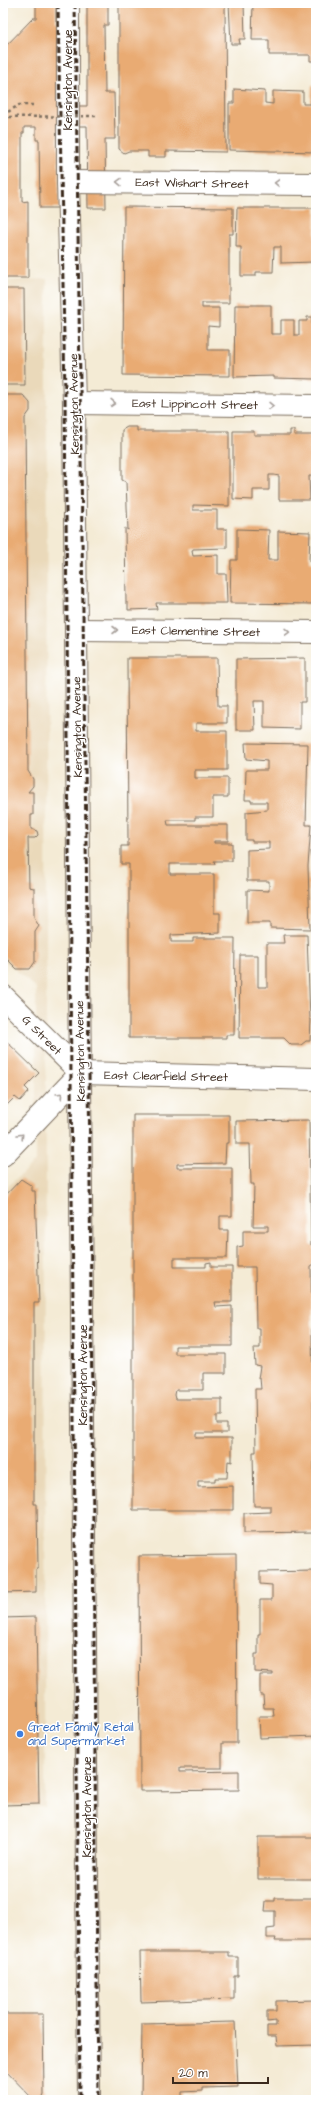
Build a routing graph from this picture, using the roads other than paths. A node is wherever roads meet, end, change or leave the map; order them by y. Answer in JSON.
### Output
{"nodes":[{"id":1,"x":68,"y":3,"type":"edge"},
{"id":2,"x":68,"y":182,"type":"junction"},
{"id":3,"x":316,"y":184,"type":"edge"},
{"id":4,"x":74,"y":403,"type":"junction"},
{"id":5,"x":316,"y":406,"type":"edge"},
{"id":6,"x":76,"y":630,"type":"junction"},
{"id":7,"x":316,"y":632,"type":"edge"},
{"id":8,"x":3,"y":996,"type":"edge"},
{"id":9,"x":81,"y":1073,"type":"junction"},
{"id":10,"x":316,"y":1079,"type":"edge"},
{"id":11,"x":3,"y":1155,"type":"edge"},
{"id":12,"x":89,"y":2100,"type":"edge"}],
"edges":[{"from":1,"to":2,"type":"street","name":"Kensington Avenue"},
{"from":3,"to":2,"type":"street","name":"East Wishart Street","one_way":true},
{"from":2,"to":4,"type":"street","name":"Kensington Avenue"},
{"from":4,"to":5,"type":"street","name":"East Lippincott Street","one_way":true},
{"from":4,"to":6,"type":"street","name":"Kensington Avenue"},
{"from":6,"to":7,"type":"street","name":"East Clementine Street","one_way":true},
{"from":6,"to":9,"type":"street","name":"Kensington Avenue"},
{"from":8,"to":9,"type":"street","name":"G Street"},
{"from":9,"to":10,"type":"street","name":"East Clearfield Street"},
{"from":11,"to":9,"type":"street","one_way":true},
{"from":9,"to":12,"type":"street","name":"Kensington Avenue"}]}
